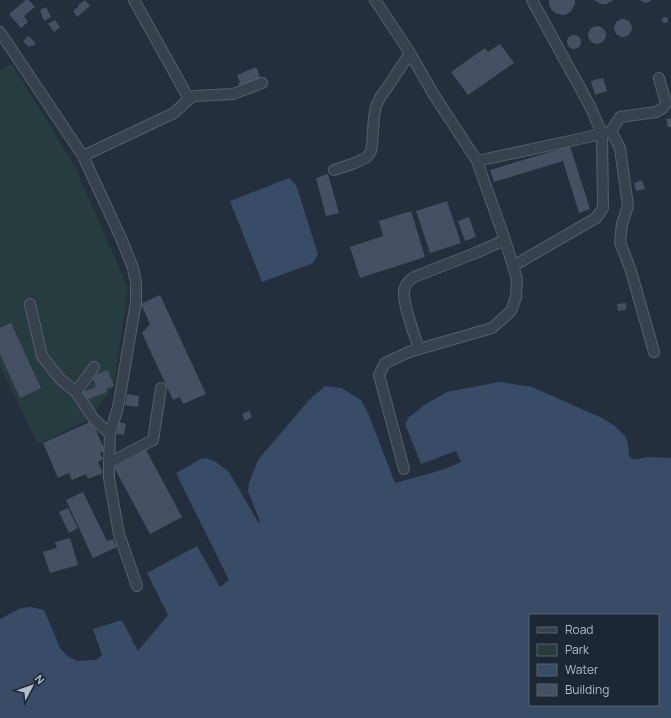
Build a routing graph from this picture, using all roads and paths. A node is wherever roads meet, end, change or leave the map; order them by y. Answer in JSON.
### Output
{"nodes":[{"id":1,"x":134,"y":0,"type":"edge"},
{"id":2,"x":376,"y":0,"type":"edge"},
{"id":3,"x":532,"y":0,"type":"edge"},
{"id":4,"x":0,"y":32,"type":"edge"},
{"id":5,"x":410,"y":53,"type":"junction"},
{"id":6,"x":659,"y":78,"type":"dead end"},
{"id":7,"x":262,"y":83,"type":"dead end"},
{"id":8,"x":189,"y":99,"type":"junction"},
{"id":9,"x":606,"y":132,"type":"junction"},
{"id":10,"x":83,"y":156,"type":"junction"},
{"id":11,"x":478,"y":162,"type":"junction"},
{"id":12,"x":334,"y":170,"type":"dead end"},
{"id":13,"x":505,"y":240,"type":"junction"},
{"id":14,"x":513,"y":266,"type":"junction"},
{"id":15,"x":30,"y":304,"type":"dead end"},
{"id":16,"x":419,"y":349,"type":"junction"},
{"id":17,"x":654,"y":352,"type":"dead end"},
{"id":18,"x":94,"y":367,"type":"dead end"},
{"id":19,"x":161,"y":388,"type":"dead end"},
{"id":20,"x":76,"y":392,"type":"junction"},
{"id":21,"x":110,"y":434,"type":"junction"},
{"id":22,"x":109,"y":463,"type":"junction"},
{"id":23,"x":404,"y":469,"type":"dead end"},
{"id":24,"x":137,"y":586,"type":"dead end"}],
"edges":[{"from":1,"to":8,"type":"street"},
{"from":2,"to":5,"type":"street"},
{"from":3,"to":9,"type":"street"},
{"from":4,"to":10,"type":"street"},
{"from":5,"to":11,"type":"street"},
{"from":5,"to":12,"type":"street"},
{"from":6,"to":9,"type":"street"},
{"from":7,"to":8,"type":"street"},
{"from":8,"to":10,"type":"street"},
{"from":9,"to":11,"type":"street"},
{"from":9,"to":14,"type":"street"},
{"from":9,"to":17,"type":"street"},
{"from":10,"to":21,"type":"street"},
{"from":11,"to":13,"type":"street"},
{"from":13,"to":14,"type":"street"},
{"from":13,"to":16,"type":"street"},
{"from":14,"to":16,"type":"street"},
{"from":15,"to":20,"type":"street"},
{"from":16,"to":23,"type":"street"},
{"from":18,"to":20,"type":"street"},
{"from":19,"to":22,"type":"street"},
{"from":20,"to":21,"type":"street"},
{"from":21,"to":22,"type":"street"},
{"from":22,"to":24,"type":"street"}]}
